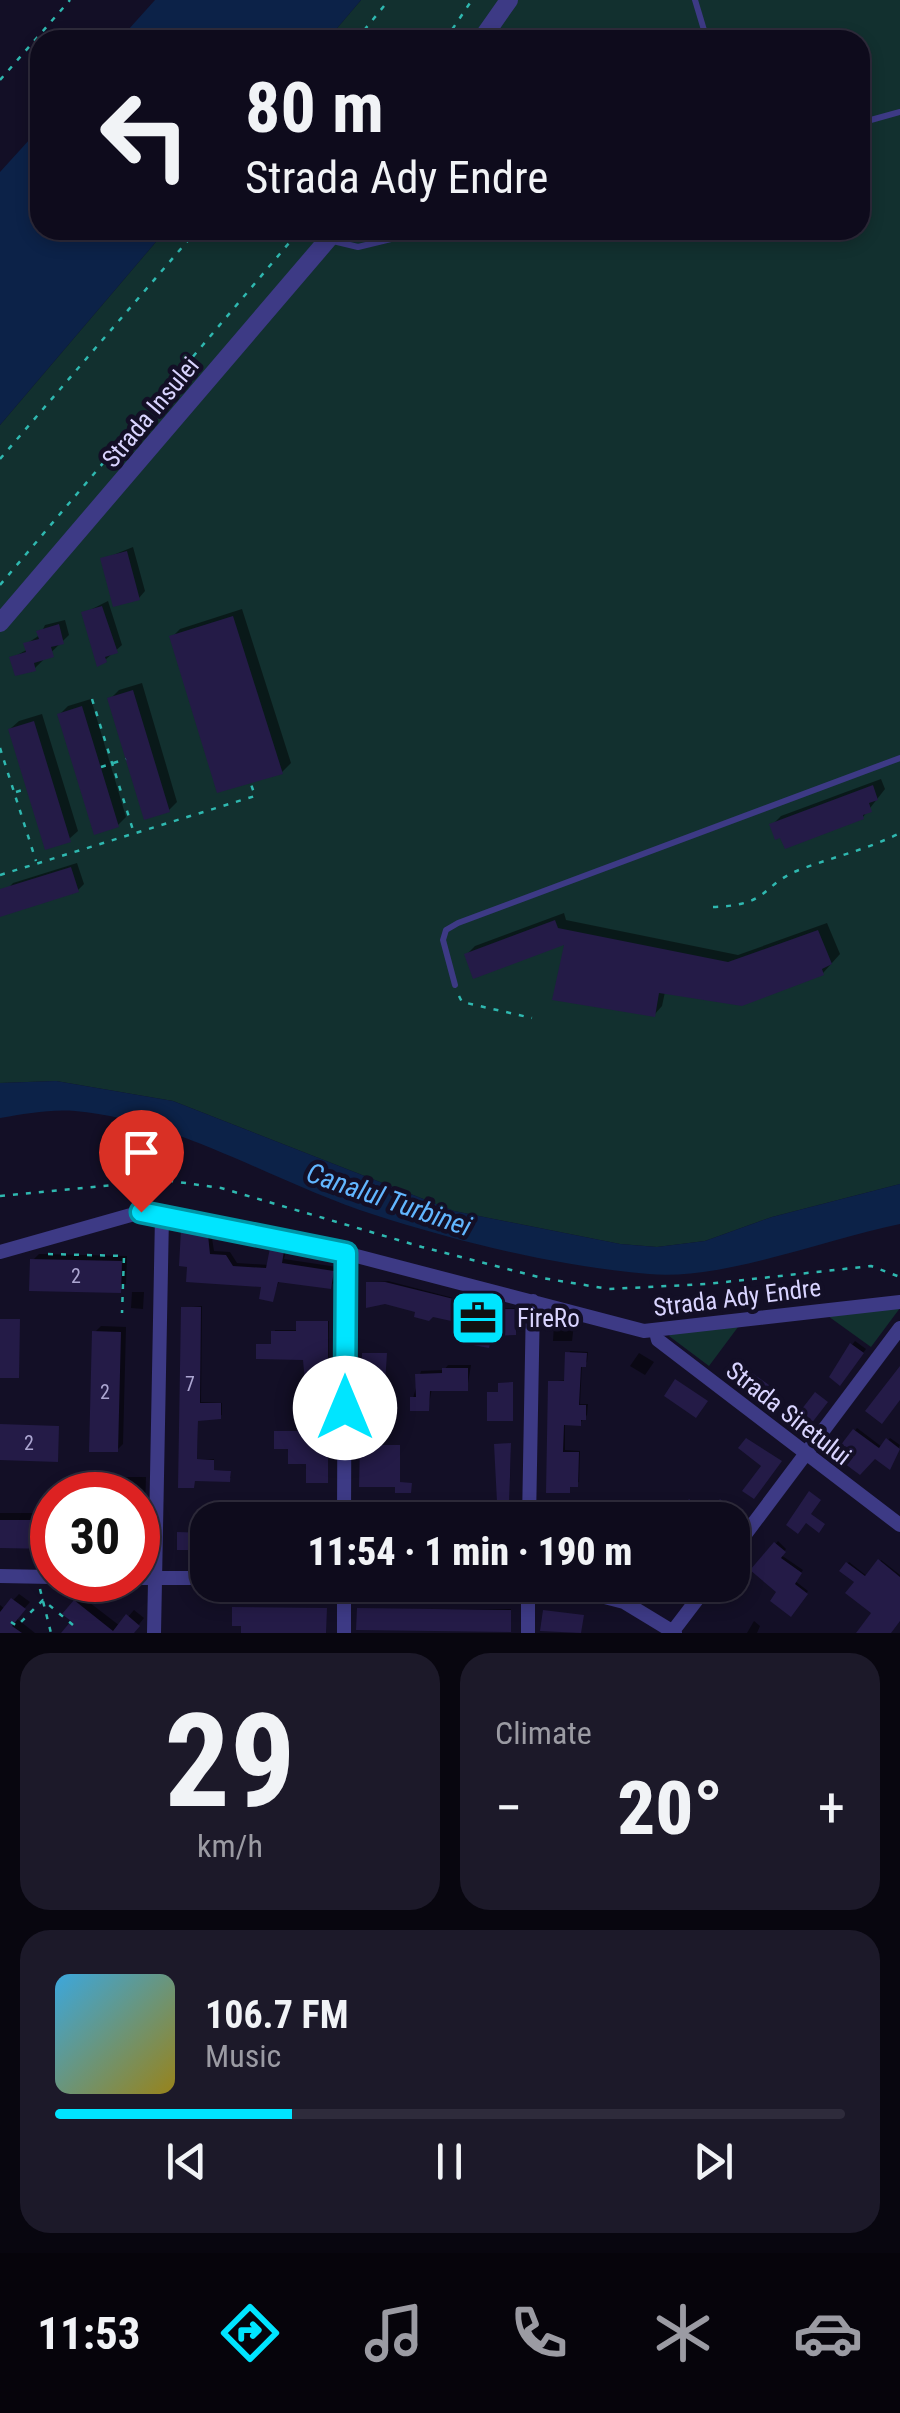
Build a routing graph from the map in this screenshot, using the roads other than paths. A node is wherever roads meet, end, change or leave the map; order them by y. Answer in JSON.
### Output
{"nodes":[{"id":1,"x":509,"y":0,"type":"edge"},
{"id":2,"x":695,"y":0,"type":"edge"},
{"id":3,"x":488,"y":30,"type":"edge"},
{"id":4,"x":704,"y":30,"type":"edge"},
{"id":5,"x":900,"y":112,"type":"edge"},
{"id":6,"x":870,"y":120,"type":"edge"},
{"id":7,"x":327,"y":240,"type":"edge"},
{"id":8,"x":337,"y":240,"type":"edge"},
{"id":9,"x":387,"y":240,"type":"edge"},
{"id":10,"x":0,"y":623,"type":"edge"},
{"id":11,"x":900,"y":758,"type":"edge"},
{"id":12,"x":455,"y":985,"type":"road end"},
{"id":13,"x":162,"y":1216,"type":"junction"},
{"id":14,"x":0,"y":1252,"type":"edge"},
{"id":15,"x":346,"y":1253,"type":"junction"},
{"id":16,"x":533,"y":1302,"type":"junction"},
{"id":17,"x":900,"y":1302,"type":"edge"},
{"id":18,"x":900,"y":1328,"type":"edge"},
{"id":19,"x":656,"y":1332,"type":"junction"},
{"id":20,"x":805,"y":1456,"type":"junction"},
{"id":21,"x":158,"y":1472,"type":"edge"},
{"id":22,"x":344,"y":1502,"type":"edge"},
{"id":23,"x":529,"y":1502,"type":"edge"},
{"id":24,"x":900,"y":1525,"type":"edge"},
{"id":25,"x":750,"y":1528,"type":"edge"},
{"id":26,"x":0,"y":1576,"type":"edge"},
{"id":27,"x":30,"y":1577,"type":"edge"},
{"id":28,"x":160,"y":1578,"type":"edge"},
{"id":29,"x":190,"y":1578,"type":"edge"},
{"id":30,"x":155,"y":1602,"type":"edge"},
{"id":31,"x":344,"y":1602,"type":"edge"},
{"id":32,"x":528,"y":1602,"type":"edge"},
{"id":33,"x":624,"y":1602,"type":"edge"},
{"id":34,"x":696,"y":1602,"type":"edge"},
{"id":35,"x":674,"y":1632,"type":"edge"},
{"id":36,"x":154,"y":1633,"type":"edge"},
{"id":37,"x":344,"y":1633,"type":"edge"},
{"id":38,"x":528,"y":1633,"type":"edge"}],
"edges":[{"from":1,"to":3,"type":"street"},
{"from":2,"to":4,"type":"lane"},
{"from":5,"to":6,"type":"lane"},
{"from":7,"to":10,"type":"street","name":"Strada Insulei"},
{"from":8,"to":9,"type":"lane"},
{"from":11,"to":12,"type":"lane"},
{"from":13,"to":14,"type":"street","name":"Strada Ady Endre"},
{"from":13,"to":15,"type":"street","name":"Strada Ady Endre"},
{"from":13,"to":21,"type":"street"},
{"from":15,"to":16,"type":"street","name":"Strada Ady Endre"},
{"from":15,"to":22,"type":"street"},
{"from":16,"to":19,"type":"street","name":"Strada Ady Endre"},
{"from":16,"to":23,"type":"street"},
{"from":17,"to":19,"type":"street","name":"Strada Ady Endre"},
{"from":18,"to":20,"type":"street"},
{"from":19,"to":20,"type":"street","name":"Strada Siretului"},
{"from":20,"to":24,"type":"street","name":"Strada Siretului"},
{"from":20,"to":25,"type":"street"},
{"from":26,"to":27,"type":"street"},
{"from":28,"to":29,"type":"street"},
{"from":30,"to":36,"type":"street"},
{"from":31,"to":37,"type":"street"},
{"from":32,"to":38,"type":"street"},
{"from":33,"to":35,"type":"street"},
{"from":34,"to":35,"type":"street"}]}
